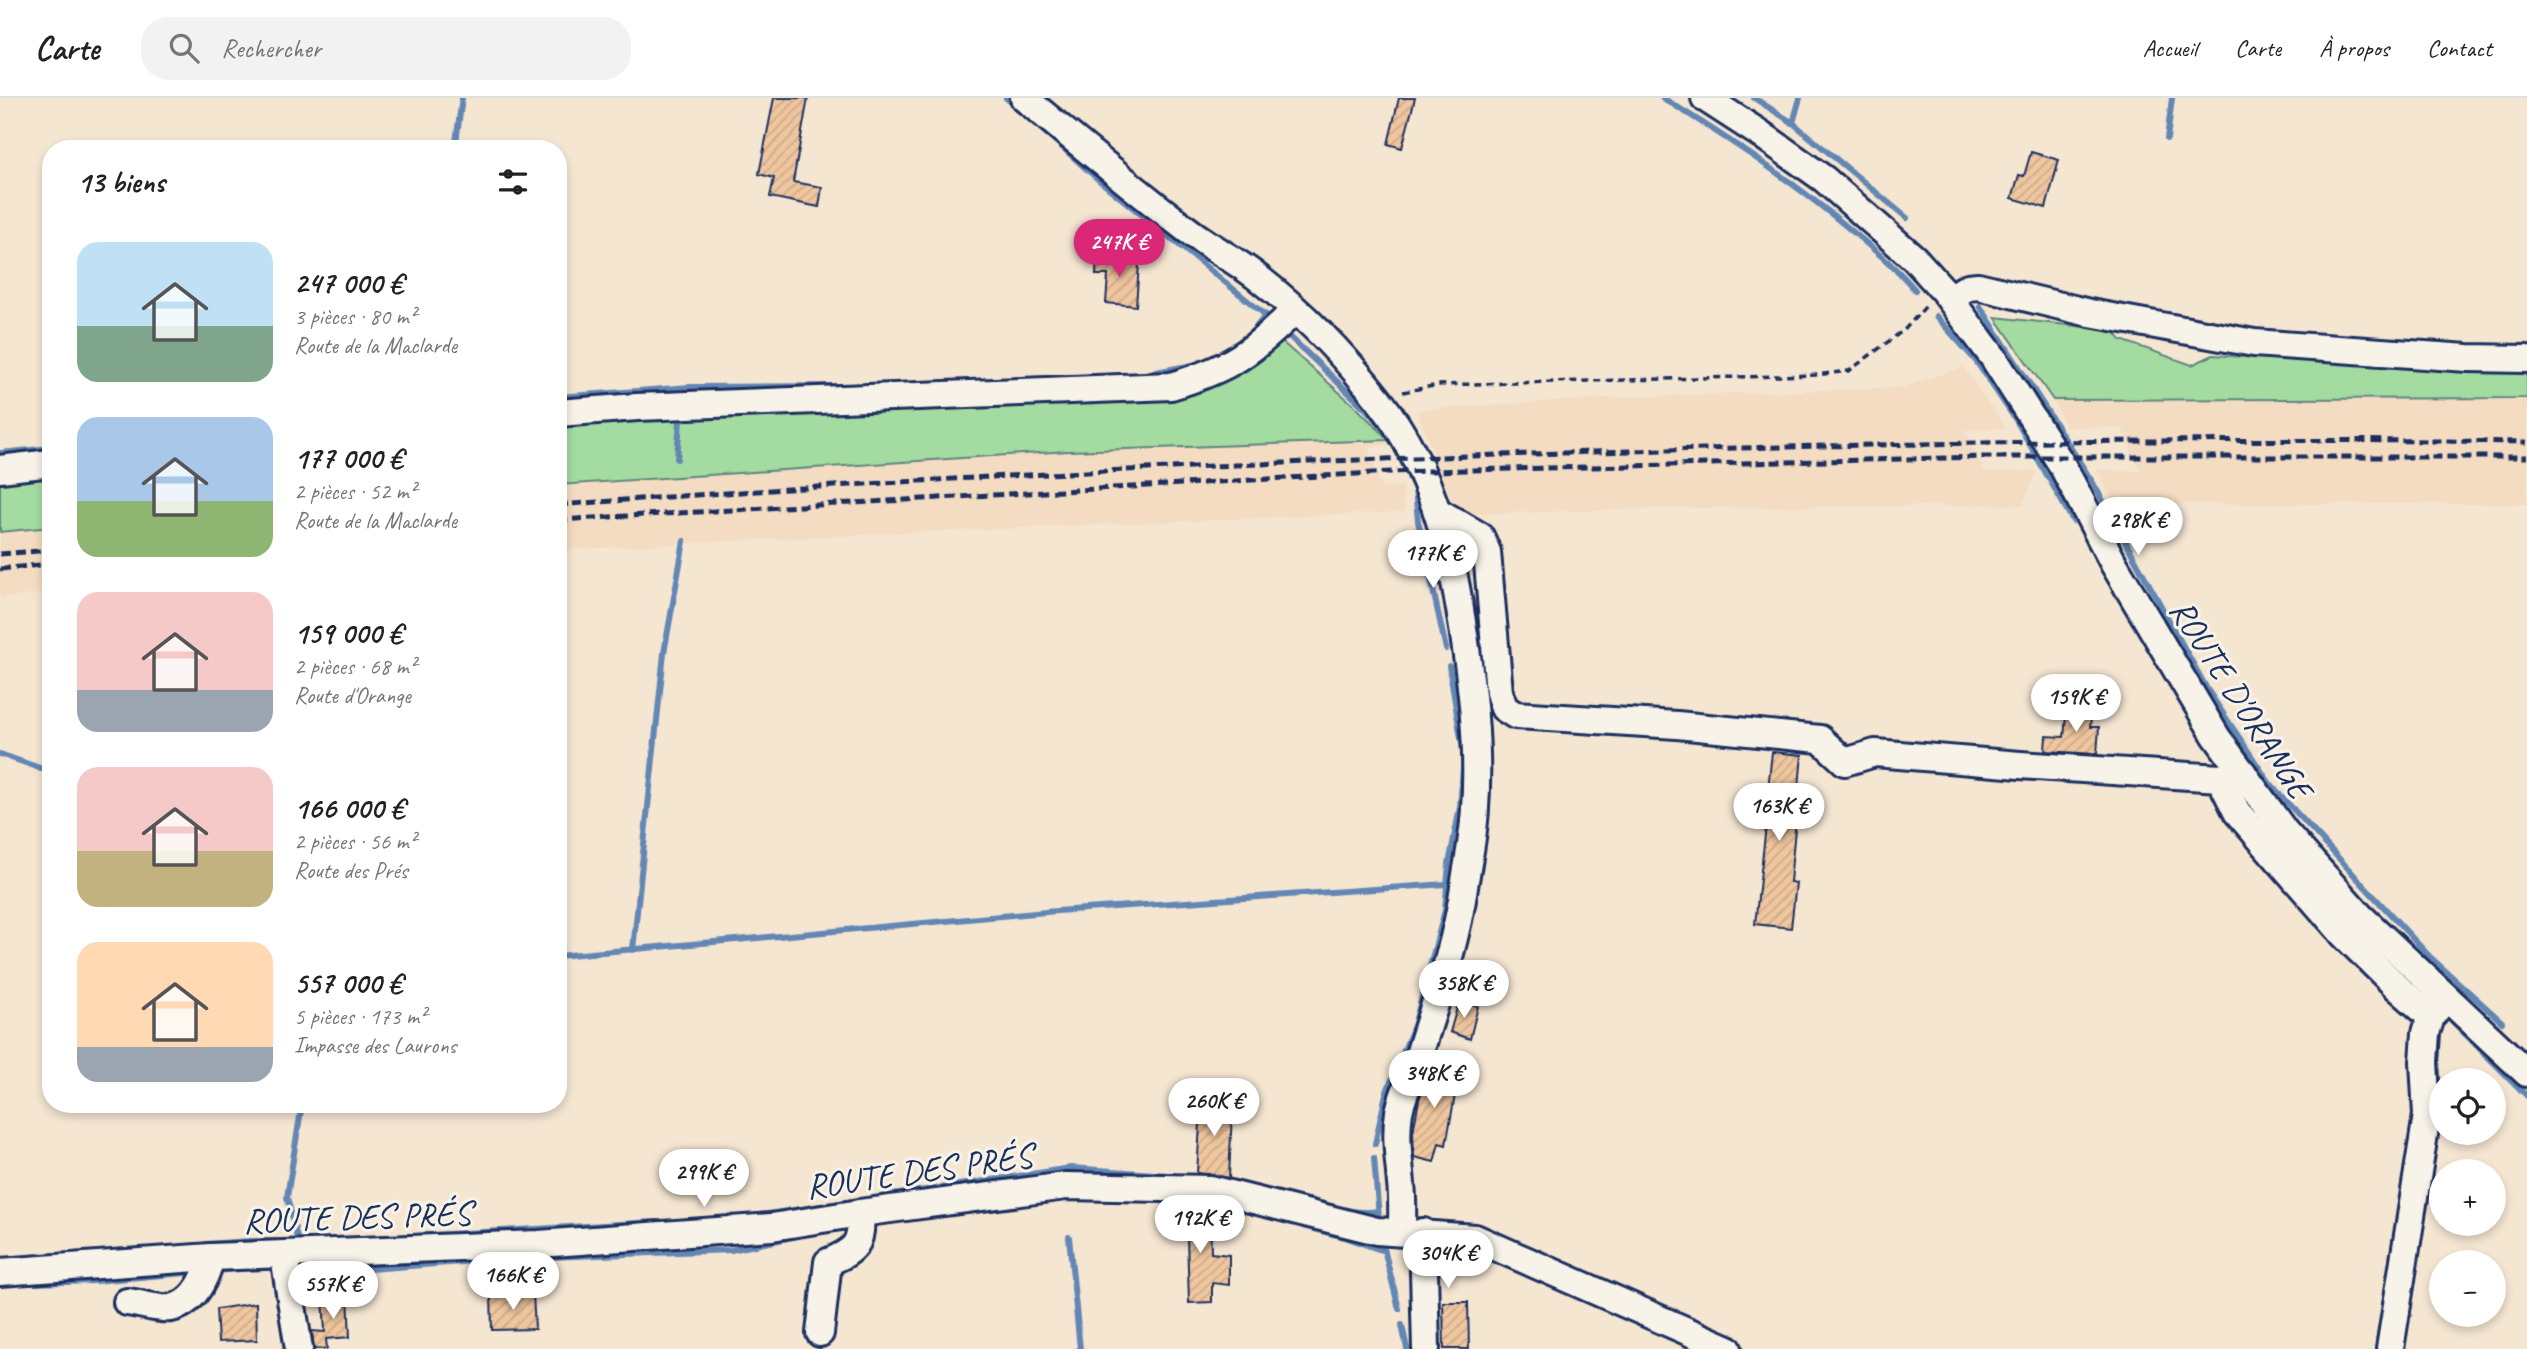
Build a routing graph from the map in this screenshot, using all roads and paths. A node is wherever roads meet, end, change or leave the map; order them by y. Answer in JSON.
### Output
{"nodes":[{"id":1,"x":1024,"y":98,"type":"edge"},
{"id":2,"x":1705,"y":98,"type":"edge"},
{"id":3,"x":1946,"y":294,"type":"junction"},
{"id":4,"x":1295,"y":310,"type":"junction"},
{"id":5,"x":2527,"y":359,"type":"edge"},
{"id":6,"x":1379,"y":400,"type":"junction"},
{"id":7,"x":567,"y":412,"type":"edge"},
{"id":8,"x":42,"y":464,"type":"edge"},
{"id":9,"x":0,"y":469,"type":"edge"},
{"id":10,"x":1437,"y":511,"type":"junction"},
{"id":11,"x":2232,"y":776,"type":"junction"},
{"id":12,"x":2438,"y":1007,"type":"junction"},
{"id":13,"x":2527,"y":1073,"type":"edge"},
{"id":14,"x":860,"y":1213,"type":"junction"},
{"id":15,"x":1413,"y":1232,"type":"junction"},
{"id":16,"x":284,"y":1256,"type":"junction"},
{"id":17,"x":211,"y":1257,"type":"junction"},
{"id":18,"x":0,"y":1272,"type":"edge"},
{"id":19,"x":127,"y":1302,"type":"dead end"},
{"id":20,"x":820,"y":1333,"type":"dead end"},
{"id":21,"x":299,"y":1349,"type":"edge"},
{"id":22,"x":1426,"y":1349,"type":"edge"},
{"id":23,"x":1728,"y":1349,"type":"edge"},
{"id":24,"x":2390,"y":1349,"type":"edge"}],
"edges":[{"from":1,"to":4,"type":"street"},
{"from":2,"to":3,"type":"street","name":"ROUTE D'ORANGE"},
{"from":3,"to":5,"type":"street"},
{"from":3,"to":6,"type":"path"},
{"from":3,"to":11,"type":"street","name":"ROUTE D'ORANGE"},
{"from":4,"to":6,"type":"street"},
{"from":4,"to":7,"type":"street"},
{"from":6,"to":10,"type":"street"},
{"from":8,"to":9,"type":"street"},
{"from":10,"to":11,"type":"street"},
{"from":10,"to":15,"type":"street"},
{"from":11,"to":12,"type":"street","name":"ROUTE D'ORANGE"},
{"from":12,"to":13,"type":"street","name":"ROUTE D'ORANGE"},
{"from":12,"to":24,"type":"street"},
{"from":14,"to":15,"type":"street","name":"ROUTE DES PRÉS"},
{"from":14,"to":16,"type":"street","name":"ROUTE DES PRÉS"},
{"from":14,"to":20,"type":"street"},
{"from":15,"to":22,"type":"street"},
{"from":15,"to":23,"type":"street","name":"ROUTE DES PRÉS"},
{"from":16,"to":17,"type":"street","name":"ROUTE DES PRÉS"},
{"from":16,"to":21,"type":"street"},
{"from":17,"to":18,"type":"street","name":"ROUTE DES PRÉS"},
{"from":17,"to":19,"type":"street"}]}
